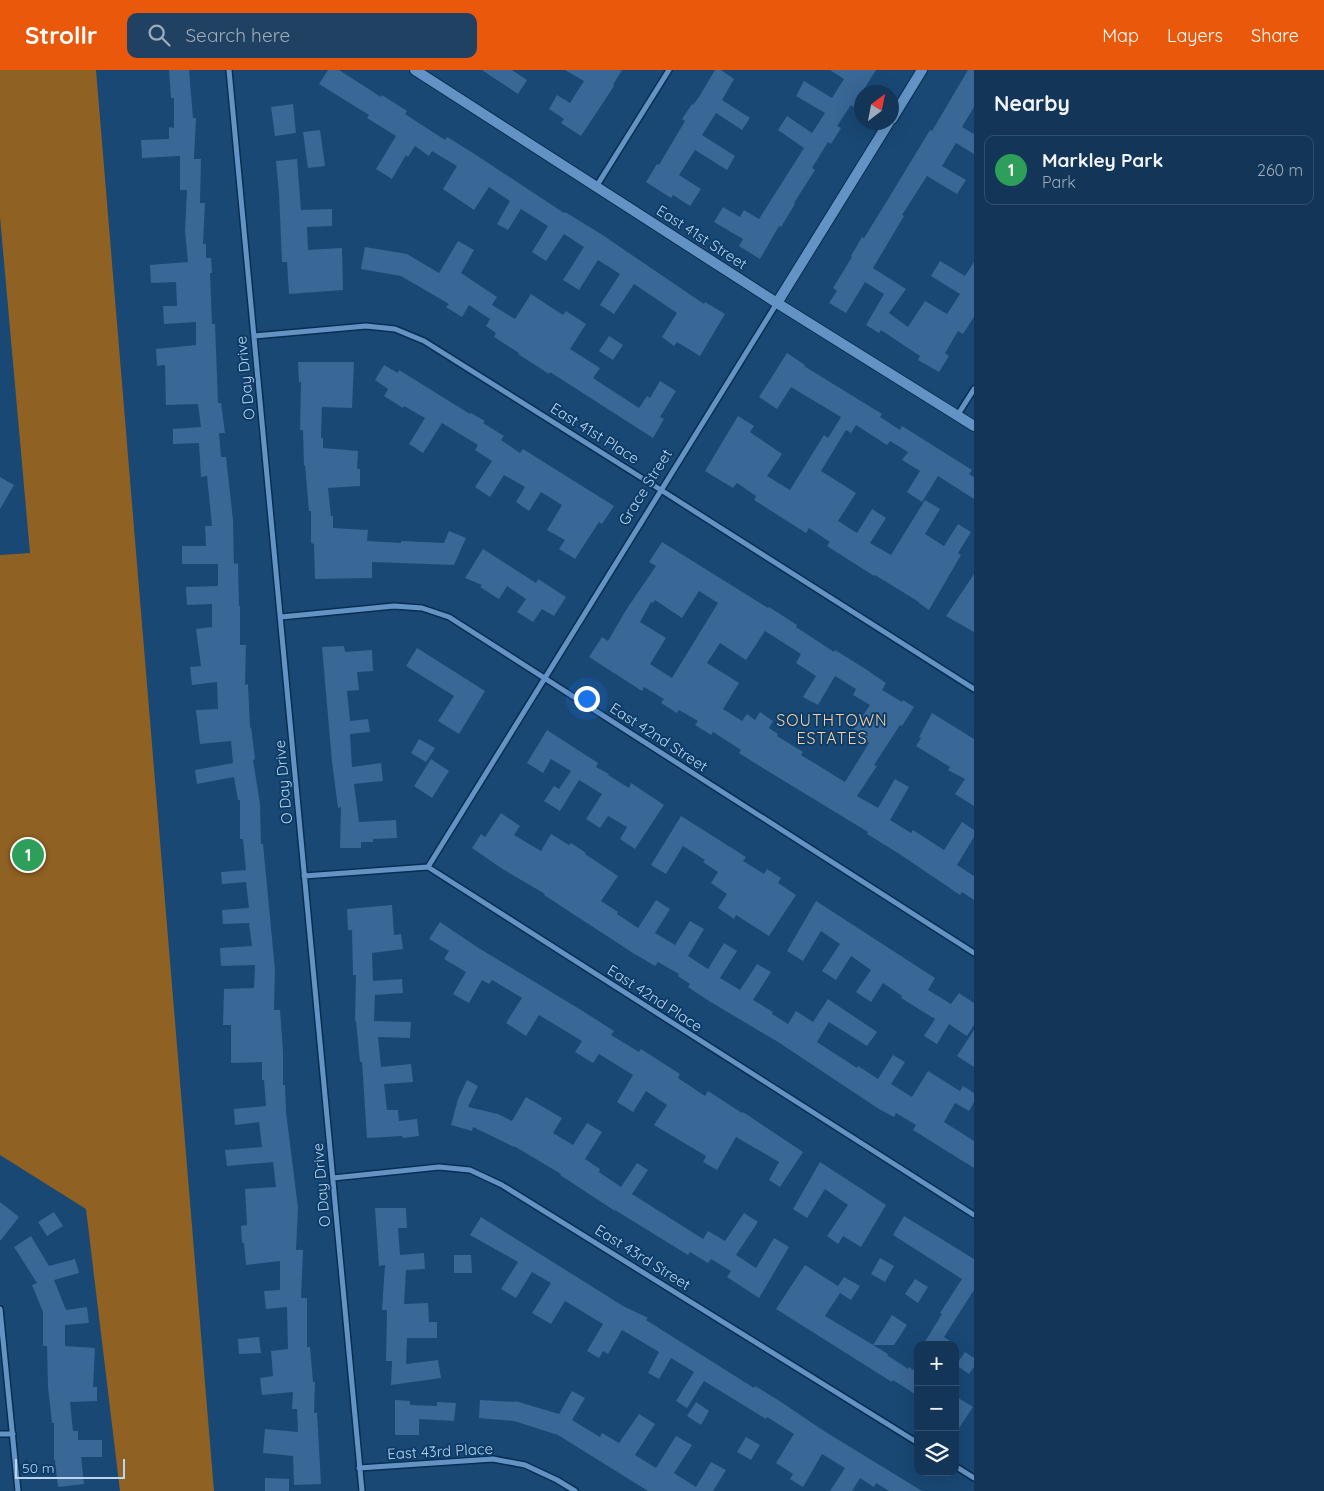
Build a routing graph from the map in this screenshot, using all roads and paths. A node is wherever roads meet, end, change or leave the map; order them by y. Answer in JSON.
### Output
{"nodes":[{"id":1,"x":229,"y":70,"type":"edge"},
{"id":2,"x":416,"y":70,"type":"edge"},
{"id":3,"x":669,"y":70,"type":"edge"},
{"id":4,"x":922,"y":70,"type":"edge"},
{"id":5,"x":899,"y":108,"type":"edge"},
{"id":6,"x":884,"y":130,"type":"edge"},
{"id":7,"x":596,"y":187,"type":"junction"},
{"id":8,"x":777,"y":303,"type":"junction"},
{"id":9,"x":254,"y":336,"type":"junction"},
{"id":10,"x":974,"y":389,"type":"edge"},
{"id":11,"x":957,"y":416,"type":"junction"},
{"id":12,"x":974,"y":426,"type":"edge"},
{"id":13,"x":661,"y":490,"type":"junction"},
{"id":14,"x":281,"y":617,"type":"junction"},
{"id":15,"x":546,"y":679,"type":"junction"},
{"id":16,"x":974,"y":689,"type":"edge"},
{"id":17,"x":428,"y":867,"type":"junction"},
{"id":18,"x":304,"y":876,"type":"junction"},
{"id":19,"x":974,"y":953,"type":"edge"},
{"id":20,"x":333,"y":1178,"type":"junction"},
{"id":21,"x":974,"y":1215,"type":"edge"},
{"id":22,"x":0,"y":1309,"type":"edge"},
{"id":23,"x":0,"y":1434,"type":"edge"},
{"id":24,"x":13,"y":1434,"type":"junction"},
{"id":25,"x":914,"y":1441,"type":"edge"},
{"id":26,"x":359,"y":1468,"type":"junction"},
{"id":27,"x":959,"y":1469,"type":"edge"},
{"id":28,"x":974,"y":1478,"type":"edge"},
{"id":29,"x":18,"y":1491,"type":"edge"},
{"id":30,"x":362,"y":1491,"type":"edge"},
{"id":31,"x":574,"y":1491,"type":"edge"}],
"edges":[{"from":1,"to":9,"type":"street","name":"O Day Drive"},
{"from":2,"to":7,"type":"street","name":"East 41st Street"},
{"from":3,"to":7,"type":"street"},
{"from":4,"to":5,"type":"street"},
{"from":6,"to":8,"type":"street","name":"Grace Street"},
{"from":7,"to":8,"type":"street","name":"East 41st Street"},
{"from":8,"to":11,"type":"street","name":"East 41st Street"},
{"from":8,"to":13,"type":"street","name":"Grace Street"},
{"from":9,"to":13,"type":"street","name":"East 41st Place"},
{"from":9,"to":14,"type":"street","name":"O Day Drive"},
{"from":10,"to":11,"type":"street"},
{"from":11,"to":12,"type":"street","name":"East 41st Street"},
{"from":13,"to":15,"type":"street","name":"Grace Street"},
{"from":13,"to":16,"type":"street","name":"East 41st Place"},
{"from":14,"to":15,"type":"street","name":"East 42nd Street"},
{"from":14,"to":18,"type":"street","name":"O Day Drive"},
{"from":15,"to":17,"type":"street","name":"Grace Street"},
{"from":15,"to":19,"type":"street","name":"East 42nd Street"},
{"from":17,"to":18,"type":"street"},
{"from":17,"to":21,"type":"street","name":"East 42nd Place"},
{"from":18,"to":20,"type":"street","name":"O Day Drive"},
{"from":20,"to":25,"type":"street","name":"East 43rd Street"},
{"from":20,"to":26,"type":"street","name":"O Day Drive"},
{"from":22,"to":24,"type":"street"},
{"from":23,"to":24,"type":"street"},
{"from":24,"to":29,"type":"street"},
{"from":26,"to":30,"type":"street","name":"O Day Drive"},
{"from":26,"to":31,"type":"street","name":"East 43rd Place"},
{"from":27,"to":28,"type":"street"}]}
